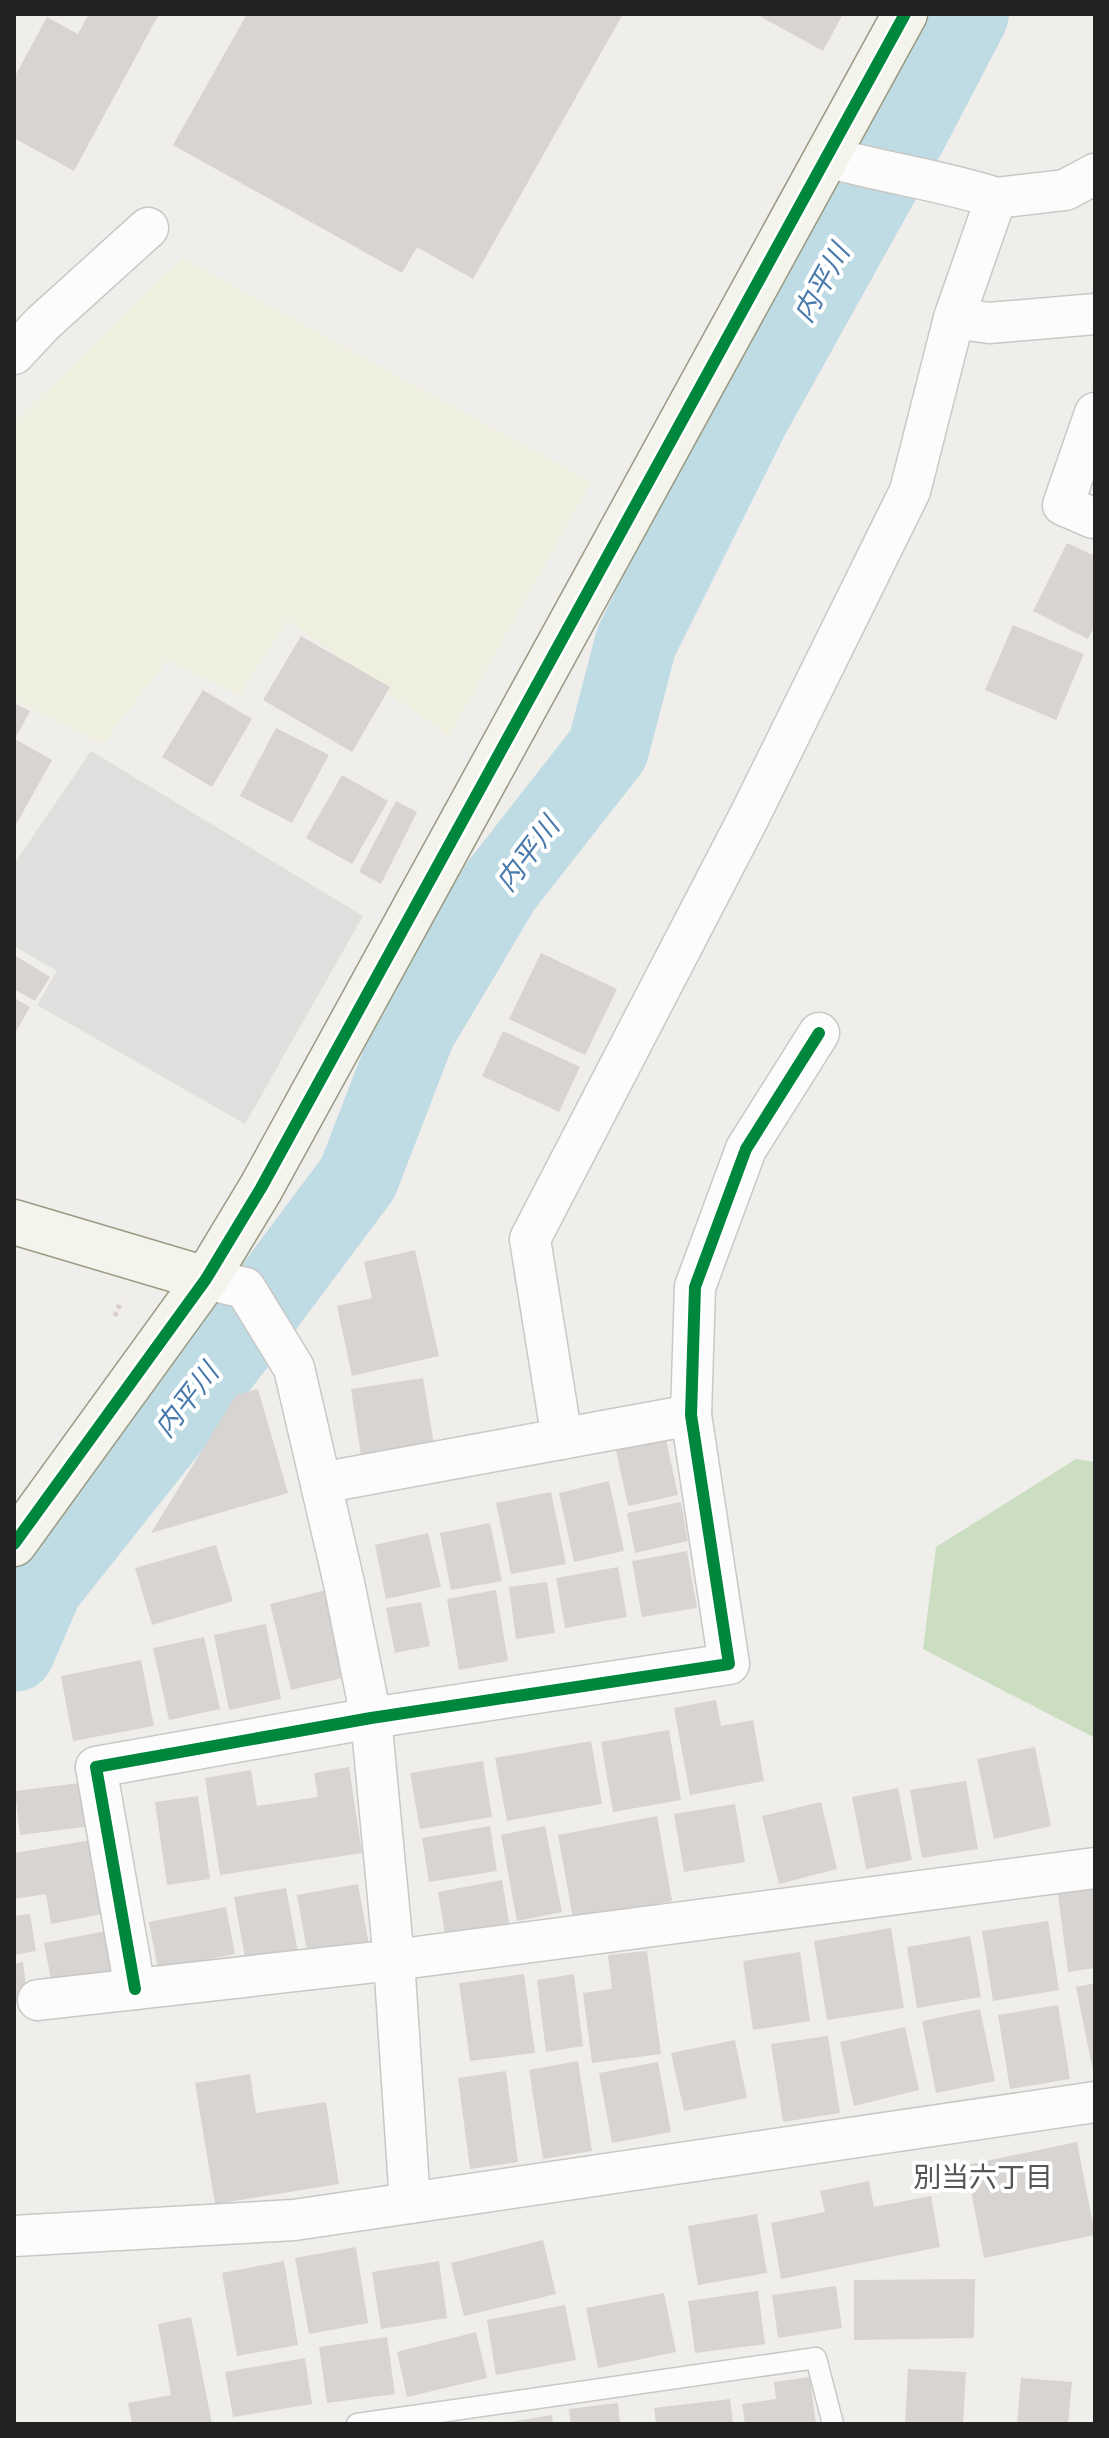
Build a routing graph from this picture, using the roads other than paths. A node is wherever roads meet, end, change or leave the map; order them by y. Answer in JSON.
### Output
{"nodes":[{"id":1,"x":905,"y":14,"type":"edge"},
{"id":2,"x":848,"y":163,"type":"junction"},
{"id":3,"x":1095,"y":174,"type":"edge"},
{"id":4,"x":996,"y":198,"type":"junction"},
{"id":5,"x":148,"y":228,"type":"dead end"},
{"id":6,"x":1095,"y":314,"type":"edge"},
{"id":7,"x":954,"y":318,"type":"junction"},
{"id":8,"x":14,"y":354,"type":"edge"},
{"id":9,"x":1095,"y":413,"type":"edge"},
{"id":10,"x":1093,"y":518,"type":"edge"},
{"id":11,"x":819,"y":1033,"type":"dead end"},
{"id":12,"x":14,"y":1222,"type":"edge"},
{"id":13,"x":226,"y":1284,"type":"junction"},
{"id":14,"x":691,"y":1415,"type":"junction"},
{"id":15,"x":562,"y":1439,"type":"junction"},
{"id":16,"x":321,"y":1483,"type":"junction"},
{"id":17,"x":14,"y":1544,"type":"edge"},
{"id":18,"x":371,"y":1718,"type":"junction"},
{"id":19,"x":1095,"y":1868,"type":"edge"},
{"id":20,"x":394,"y":1960,"type":"junction"},
{"id":21,"x":135,"y":1989,"type":"junction"},
{"id":22,"x":38,"y":2000,"type":"dead end"},
{"id":23,"x":1095,"y":2102,"type":"edge"},
{"id":24,"x":410,"y":2203,"type":"junction"},
{"id":25,"x":14,"y":2236,"type":"edge"},
{"id":26,"x":357,"y":2424,"type":"edge"},
{"id":27,"x":833,"y":2424,"type":"edge"}],
"edges":[{"from":1,"to":2,"type":"street"},
{"from":2,"to":4,"type":"street"},
{"from":2,"to":13,"type":"street"},
{"from":3,"to":4,"type":"street"},
{"from":4,"to":7,"type":"street"},
{"from":5,"to":8,"type":"street"},
{"from":6,"to":7,"type":"street"},
{"from":7,"to":15,"type":"street"},
{"from":9,"to":10,"type":"street"},
{"from":11,"to":14,"type":"street"},
{"from":12,"to":13,"type":"street"},
{"from":13,"to":16,"type":"street"},
{"from":13,"to":17,"type":"street"},
{"from":14,"to":15,"type":"street"},
{"from":14,"to":18,"type":"street"},
{"from":15,"to":16,"type":"street"},
{"from":16,"to":18,"type":"street"},
{"from":18,"to":20,"type":"street"},
{"from":18,"to":21,"type":"street"},
{"from":19,"to":20,"type":"street"},
{"from":20,"to":21,"type":"street"},
{"from":20,"to":24,"type":"street"},
{"from":21,"to":22,"type":"street"},
{"from":23,"to":24,"type":"street"},
{"from":24,"to":25,"type":"street"},
{"from":26,"to":27,"type":"lane"}]}
